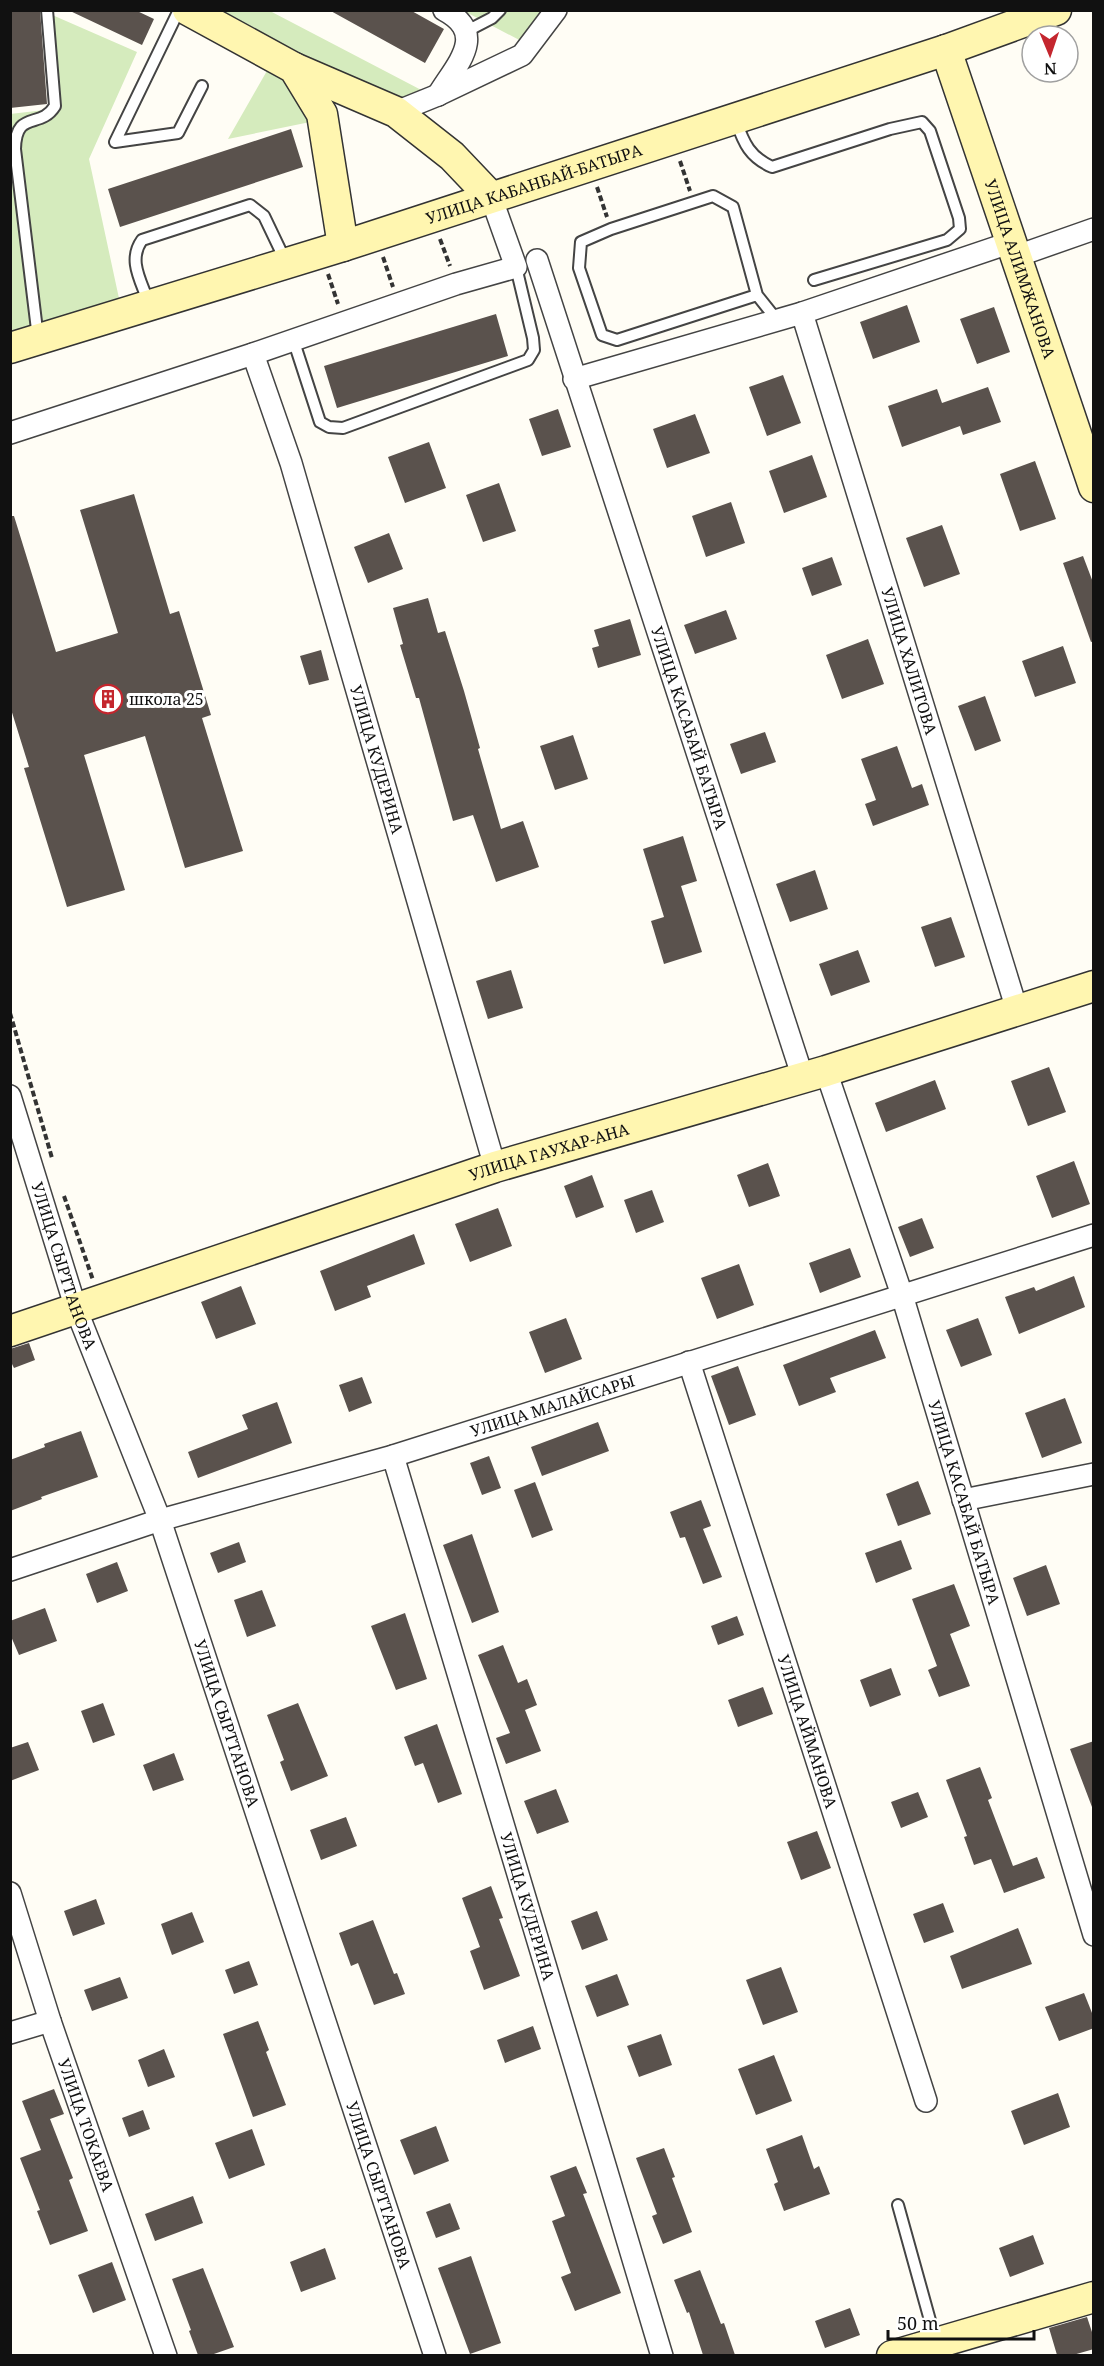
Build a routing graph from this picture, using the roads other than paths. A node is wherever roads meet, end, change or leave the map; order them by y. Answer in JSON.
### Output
{"nodes":[{"id":1,"x":47,"y":10,"type":"edge"},
{"id":2,"x":179,"y":10,"type":"edge"},
{"id":3,"x":188,"y":10,"type":"edge"},
{"id":4,"x":444,"y":10,"type":"edge"},
{"id":5,"x":500,"y":10,"type":"edge"},
{"id":6,"x":556,"y":10,"type":"edge"},
{"id":7,"x":1056,"y":10,"type":"edge"},
{"id":8,"x":467,"y":31,"type":"junction"},
{"id":9,"x":946,"y":50,"type":"junction"},
{"id":10,"x":294,"y":68,"type":"junction"},
{"id":11,"x":202,"y":86,"type":"dead end"},
{"id":12,"x":438,"y":95,"type":"junction"},
{"id":13,"x":396,"y":112,"type":"junction"},
{"id":14,"x":735,"y":118,"type":"junction"},
{"id":15,"x":491,"y":197,"type":"junction"},
{"id":16,"x":1094,"y":229,"type":"edge"},
{"id":17,"x":332,"y":249,"type":"junction"},
{"id":18,"x":1015,"y":249,"type":"junction"},
{"id":19,"x":537,"y":260,"type":"dead end"},
{"id":20,"x":286,"y":263,"type":"junction"},
{"id":21,"x":516,"y":267,"type":"junction"},
{"id":22,"x":814,"y":280,"type":"dead end"},
{"id":23,"x":757,"y":295,"type":"junction"},
{"id":24,"x":150,"y":305,"type":"junction"},
{"id":25,"x":802,"y":313,"type":"junction"},
{"id":26,"x":777,"y":320,"type":"junction"},
{"id":27,"x":293,"y":339,"type":"junction"},
{"id":28,"x":24,"y":344,"type":"edge"},
{"id":29,"x":253,"y":354,"type":"junction"},
{"id":30,"x":574,"y":379,"type":"junction"},
{"id":31,"x":10,"y":434,"type":"edge"},
{"id":32,"x":1094,"y":487,"type":"edge"},
{"id":33,"x":1094,"y":986,"type":"edge"},
{"id":34,"x":1017,"y":1010,"type":"junction"},
{"id":35,"x":814,"y":1074,"type":"junction"},
{"id":36,"x":10,"y":1096,"type":"edge"},
{"id":37,"x":495,"y":1167,"type":"junction"},
{"id":38,"x":1094,"y":1234,"type":"edge"},
{"id":39,"x":902,"y":1295,"type":"junction"},
{"id":40,"x":88,"y":1305,"type":"junction"},
{"id":41,"x":10,"y":1331,"type":"edge"},
{"id":42,"x":690,"y":1362,"type":"junction"},
{"id":43,"x":393,"y":1456,"type":"junction"},
{"id":44,"x":1094,"y":1474,"type":"edge"},
{"id":45,"x":963,"y":1500,"type":"junction"},
{"id":46,"x":160,"y":1520,"type":"junction"},
{"id":47,"x":10,"y":1570,"type":"edge"},
{"id":48,"x":10,"y":1893,"type":"edge"},
{"id":49,"x":1094,"y":1935,"type":"edge"},
{"id":50,"x":51,"y":2021,"type":"junction"},
{"id":51,"x":10,"y":2034,"type":"edge"},
{"id":52,"x":926,"y":2101,"type":"dead end"},
{"id":53,"x":898,"y":2205,"type":"dead end"},
{"id":54,"x":1094,"y":2297,"type":"edge"},
{"id":55,"x":936,"y":2342,"type":"junction"},
{"id":56,"x":166,"y":2355,"type":"edge"},
{"id":57,"x":435,"y":2355,"type":"edge"},
{"id":58,"x":662,"y":2355,"type":"edge"},
{"id":59,"x":892,"y":2355,"type":"edge"}],
"edges":[{"from":1,"to":28,"type":"lane"},
{"from":2,"to":11,"type":"lane"},
{"from":3,"to":10,"type":"street"},
{"from":4,"to":8,"type":"street"},
{"from":5,"to":8,"type":"lane"},
{"from":6,"to":12,"type":"street"},
{"from":7,"to":9,"type":"street","name":"УЛИЦА КАБАНБАЙ-БАТЫРА"},
{"from":8,"to":12,"type":"street"},
{"from":9,"to":14,"type":"street","name":"УЛИЦА КАБАНБАЙ-БАТЫРА"},
{"from":9,"to":18,"type":"street","name":"УЛИЦА АЛИМЖАНОВА"},
{"from":10,"to":13,"type":"street"},
{"from":10,"to":17,"type":"street"},
{"from":12,"to":13,"type":"street"},
{"from":13,"to":15,"type":"street"},
{"from":14,"to":15,"type":"street","name":"УЛИЦА КАБАНБАЙ-БАТЫРА"},
{"from":14,"to":22,"type":"lane"},
{"from":15,"to":17,"type":"street","name":"УЛИЦА КАБАНБАЙ-БАТЫРА"},
{"from":15,"to":21,"type":"street"},
{"from":16,"to":18,"type":"street"},
{"from":17,"to":20,"type":"street","name":"УЛИЦА КАБАНБАЙ-БАТЫРА"},
{"from":18,"to":25,"type":"street"},
{"from":18,"to":32,"type":"street","name":"УЛИЦА АЛИМЖАНОВА"},
{"from":19,"to":30,"type":"street","name":"УЛИЦА КАСАБАЙ БАТЫРА"},
{"from":20,"to":24,"type":"street","name":"УЛИЦА КАБАНБАЙ-БАТЫРА"},
{"from":20,"to":24,"type":"lane"},
{"from":21,"to":27,"type":"street"},
{"from":21,"to":27,"type":"lane"},
{"from":23,"to":23,"type":"lane"},
{"from":23,"to":26,"type":"lane"},
{"from":24,"to":28,"type":"street","name":"УЛИЦА КАБАНБАЙ-БАТЫРА"},
{"from":25,"to":26,"type":"street"},
{"from":25,"to":34,"type":"street","name":"УЛИЦА ХАЛИТОВА"},
{"from":26,"to":30,"type":"street"},
{"from":27,"to":29,"type":"street"},
{"from":29,"to":31,"type":"street"},
{"from":29,"to":37,"type":"street","name":"УЛИЦА КУДЕРИНА"},
{"from":30,"to":35,"type":"street","name":"УЛИЦА КАСАБАЙ БАТЫРА"},
{"from":33,"to":34,"type":"street","name":"УЛИЦА ГАУХАР-АНА"},
{"from":34,"to":35,"type":"street","name":"УЛИЦА ГАУХАР-АНА"},
{"from":35,"to":37,"type":"street","name":"УЛИЦА ГАУХАР-АНА"},
{"from":35,"to":39,"type":"street","name":"УЛИЦА КАСАБАЙ БАТЫРА"},
{"from":36,"to":40,"type":"street","name":"УЛИЦА СЫРТТАНОВА"},
{"from":37,"to":40,"type":"street","name":"УЛИЦА ГАУХАР-АНА"},
{"from":38,"to":39,"type":"street","name":"УЛИЦА МАЛАЙСАРЫ"},
{"from":39,"to":42,"type":"street","name":"УЛИЦА МАЛАЙСАРЫ"},
{"from":39,"to":45,"type":"street","name":"УЛИЦА КАСАБАЙ БАТЫРА"},
{"from":40,"to":41,"type":"street","name":"УЛИЦА ГАУХАР-АНА"},
{"from":40,"to":46,"type":"street","name":"УЛИЦА СЫРТТАНОВА"},
{"from":42,"to":43,"type":"street","name":"УЛИЦА МАЛАЙСАРЫ"},
{"from":42,"to":52,"type":"street","name":"УЛИЦА АЙМАНОВА"},
{"from":43,"to":46,"type":"street","name":"УЛИЦА МАЛАЙСАРЫ"},
{"from":43,"to":58,"type":"street","name":"УЛИЦА КУДЕРИНА"},
{"from":44,"to":45,"type":"street"},
{"from":45,"to":49,"type":"street","name":"УЛИЦА КАСАБАЙ БАТЫРА"},
{"from":46,"to":47,"type":"street","name":"УЛИЦА МАЛАЙСАРЫ"},
{"from":46,"to":57,"type":"street","name":"УЛИЦА СЫРТТАНОВА"},
{"from":48,"to":50,"type":"street","name":"УЛИЦА ТОКАЕВА"},
{"from":50,"to":51,"type":"street"},
{"from":50,"to":56,"type":"street","name":"УЛИЦА ТОКАЕВА"},
{"from":53,"to":55,"type":"lane"},
{"from":54,"to":55,"type":"street"},
{"from":55,"to":59,"type":"street"}]}
